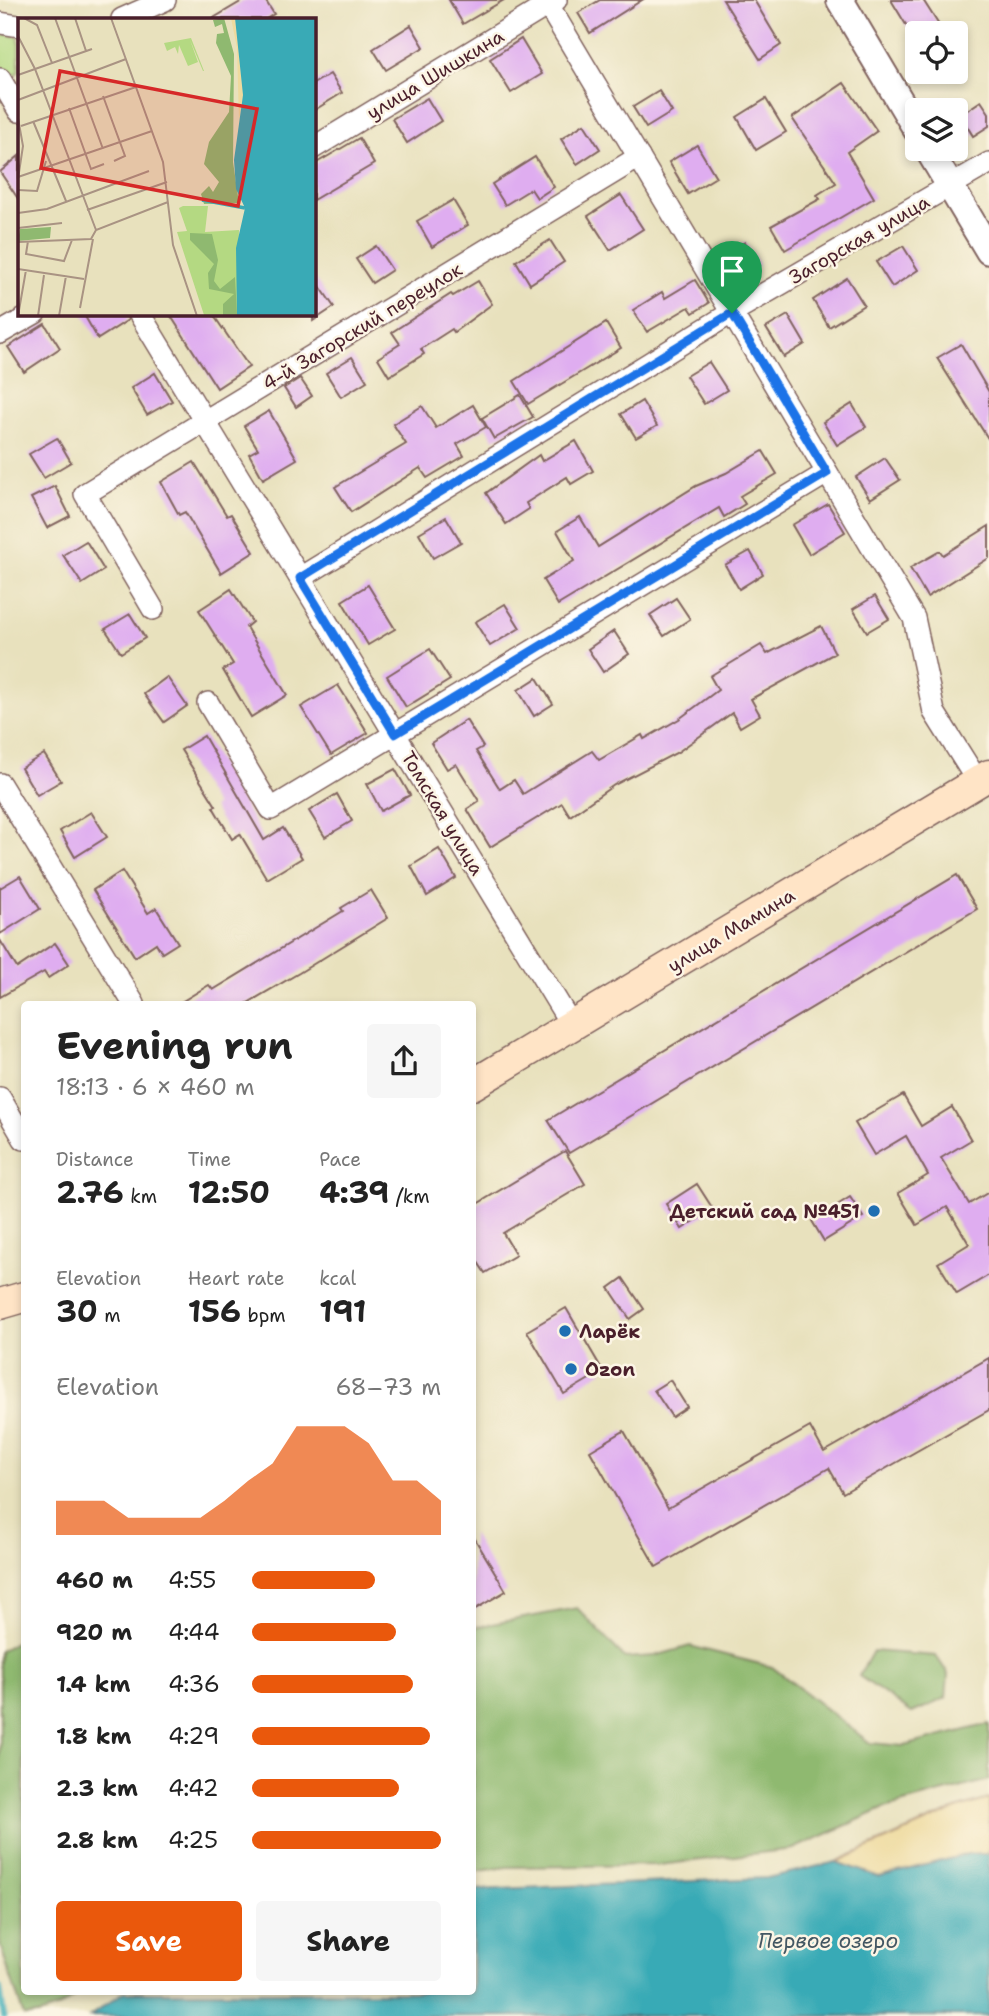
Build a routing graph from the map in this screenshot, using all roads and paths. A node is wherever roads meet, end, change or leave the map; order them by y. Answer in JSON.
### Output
{"nodes":[{"id":1,"x":165,"y":0,"type":"edge"},
{"id":2,"x":839,"y":0,"type":"edge"},
{"id":3,"x":550,"y":2,"type":"edge"},
{"id":4,"x":124,"y":18,"type":"edge"},
{"id":5,"x":0,"y":23,"type":"edge"},
{"id":6,"x":18,"y":26,"type":"edge"},
{"id":7,"x":7,"y":87,"type":"edge"},
{"id":8,"x":18,"y":109,"type":"edge"},
{"id":9,"x":905,"y":110,"type":"edge"},
{"id":10,"x":315,"y":147,"type":"edge"},
{"id":11,"x":639,"y":157,"type":"junction"},
{"id":12,"x":935,"y":161,"type":"edge"},
{"id":13,"x":989,"y":163,"type":"edge"},
{"id":14,"x":950,"y":186,"type":"junction"},
{"id":15,"x":989,"y":251,"type":"edge"},
{"id":16,"x":732,"y":313,"type":"junction"},
{"id":17,"x":32,"y":315,"type":"edge"},
{"id":18,"x":140,"y":315,"type":"edge"},
{"id":19,"x":0,"y":333,"type":"edge"},
{"id":20,"x":206,"y":422,"type":"junction"},
{"id":21,"x":827,"y":473,"type":"junction"},
{"id":22,"x":300,"y":578,"type":"junction"},
{"id":23,"x":153,"y":609,"type":"dead end"},
{"id":24,"x":208,"y":703,"type":"dead end"},
{"id":25,"x":395,"y":734,"type":"junction"},
{"id":26,"x":983,"y":778,"type":"edge"},
{"id":27,"x":0,"y":784,"type":"edge"},
{"id":28,"x":132,"y":1001,"type":"edge"},
{"id":29,"x":572,"y":1026,"type":"junction"},
{"id":30,"x":476,"y":1083,"type":"edge"},
{"id":31,"x":0,"y":1098,"type":"edge"},
{"id":32,"x":21,"y":1134,"type":"edge"},
{"id":33,"x":21,"y":1298,"type":"edge"},
{"id":34,"x":0,"y":1304,"type":"edge"}],
"edges":[{"from":1,"to":4,"type":"street"},
{"from":2,"to":9,"type":"street"},
{"from":3,"to":10,"type":"street","name":"улица Шишкина"},
{"from":3,"to":11,"type":"street"},
{"from":5,"to":6,"type":"street"},
{"from":7,"to":8,"type":"street"},
{"from":11,"to":16,"type":"street"},
{"from":11,"to":20,"type":"street","name":"4-й Загорский переулок"},
{"from":12,"to":14,"type":"street"},
{"from":13,"to":14,"type":"street","name":"Загорская улица"},
{"from":14,"to":15,"type":"street"},
{"from":14,"to":16,"type":"street","name":"Загорская улица"},
{"from":16,"to":21,"type":"street"},
{"from":16,"to":22,"type":"street","name":"Загорская улица"},
{"from":17,"to":19,"type":"street"},
{"from":18,"to":20,"type":"street","name":"Томская улица"},
{"from":20,"to":22,"type":"street","name":"Томская улица"},
{"from":20,"to":23,"type":"street","name":"4-й Загорский переулок"},
{"from":21,"to":25,"type":"street"},
{"from":21,"to":26,"type":"street"},
{"from":22,"to":25,"type":"street","name":"Томская улица"},
{"from":24,"to":25,"type":"street"},
{"from":25,"to":29,"type":"street","name":"Томская улица"},
{"from":26,"to":29,"type":"main road","name":"улица Мамина"},
{"from":27,"to":28,"type":"street"},
{"from":29,"to":30,"type":"main road","name":"улица Мамина"},
{"from":31,"to":32,"type":"street"},
{"from":33,"to":34,"type":"main road"}]}
